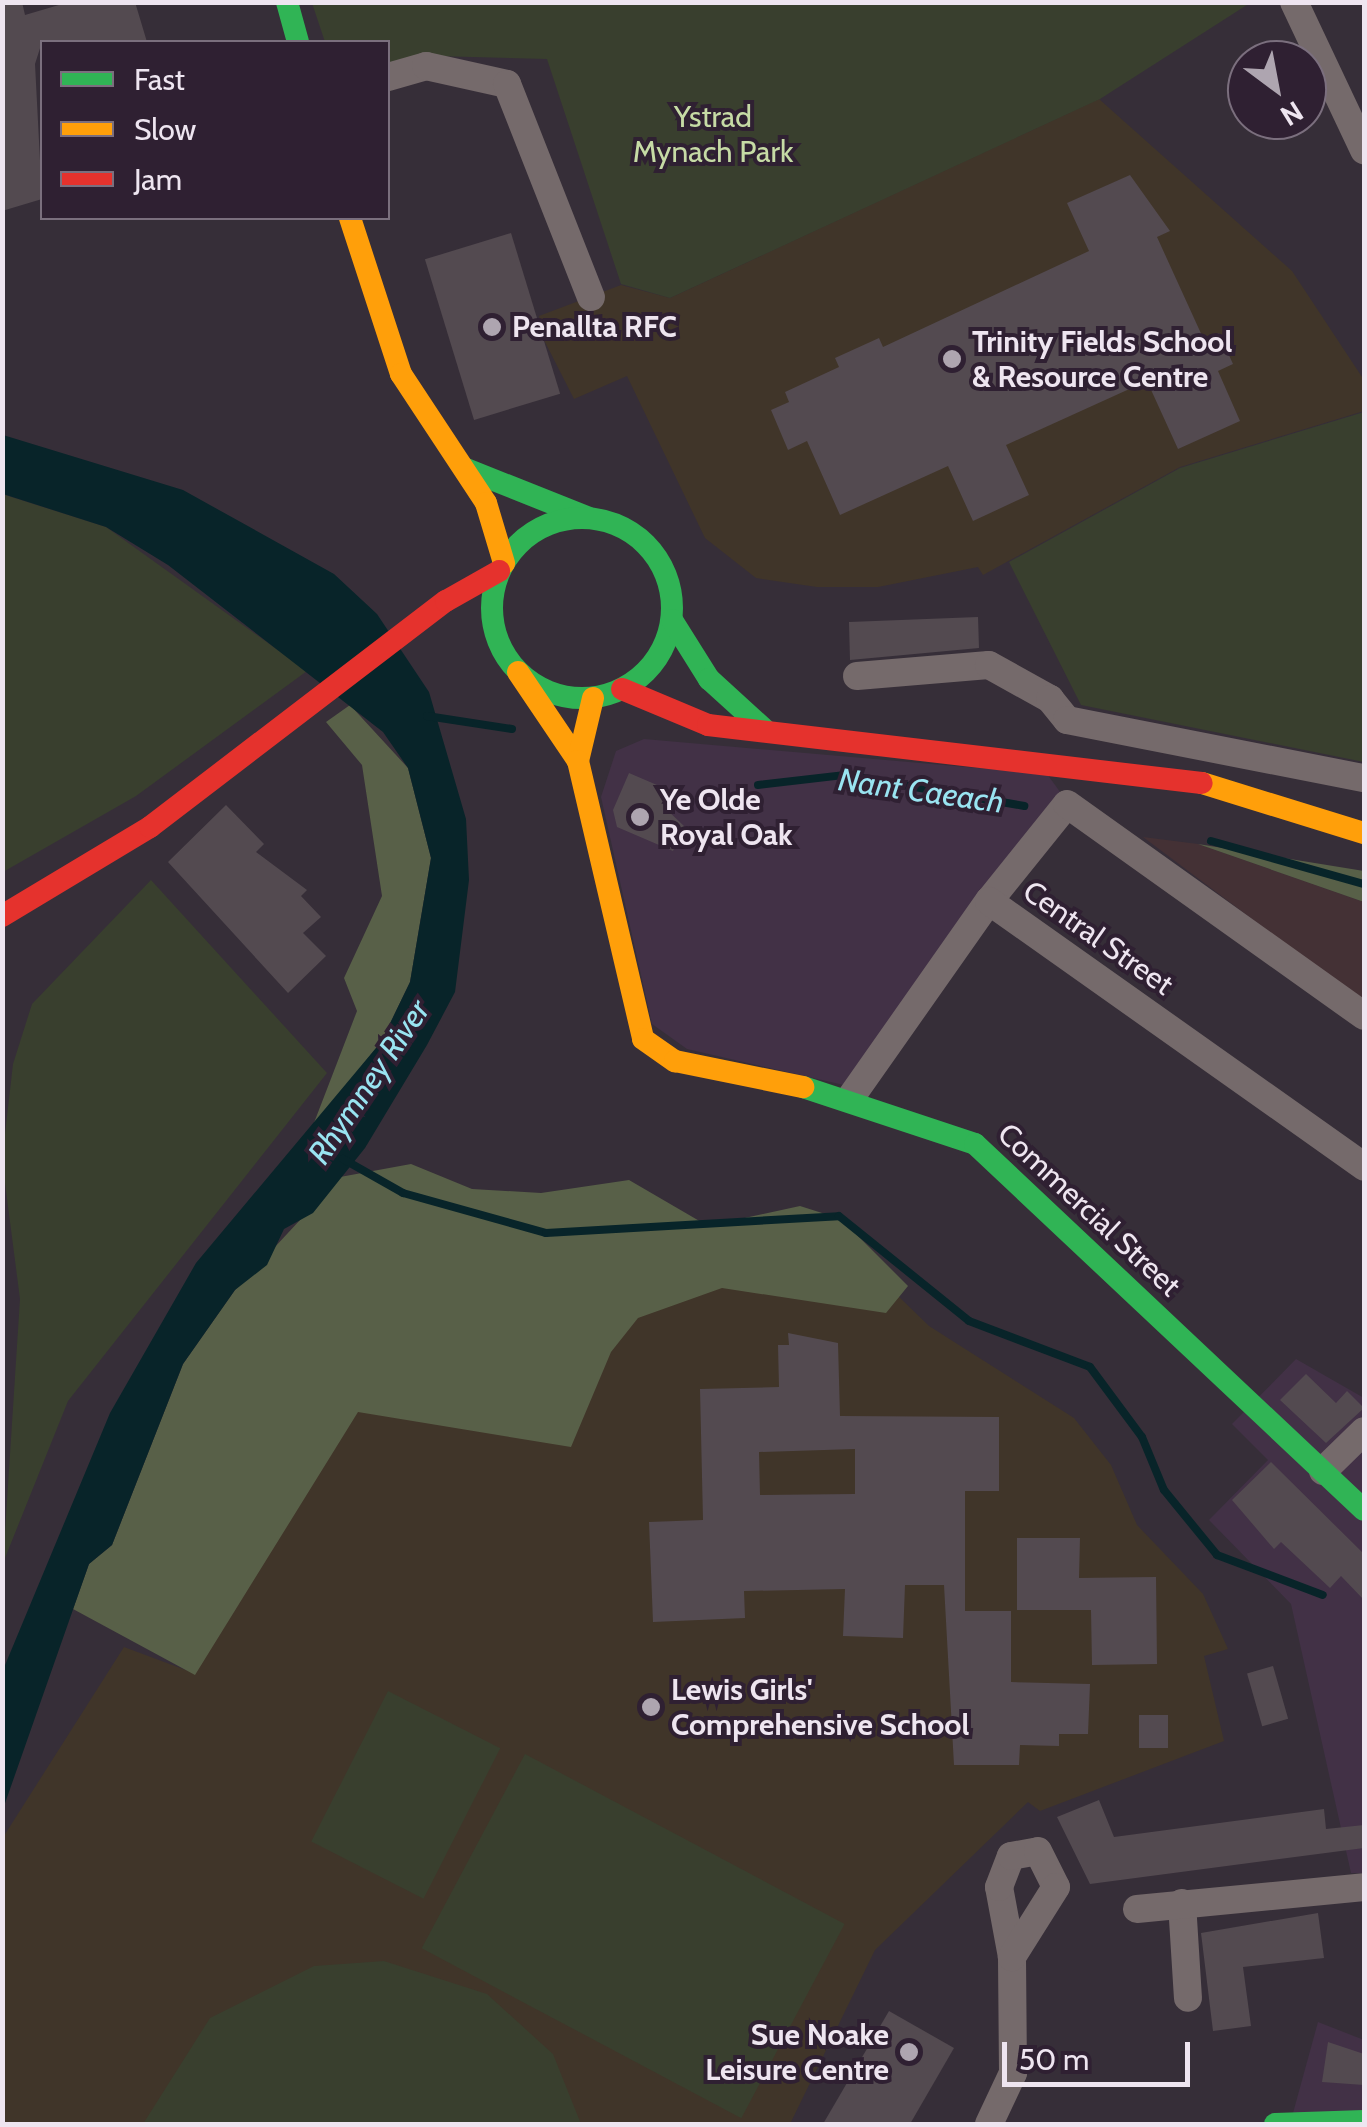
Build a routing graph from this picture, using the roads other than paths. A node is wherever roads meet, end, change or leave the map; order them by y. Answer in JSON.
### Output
{"nodes":[{"id":1,"x":287,"y":2,"type":"edge"},
{"id":2,"x":1294,"y":2,"type":"edge"},
{"id":3,"x":297,"y":40,"type":"edge"},
{"id":4,"x":390,"y":76,"type":"edge"},
{"id":5,"x":1364,"y":150,"type":"edge"},
{"id":6,"x":351,"y":220,"type":"edge"},
{"id":7,"x":591,"y":296,"type":"dead end"},
{"id":8,"x":463,"y":468,"type":"junction"},
{"id":9,"x":589,"y":518,"type":"junction"},
{"id":10,"x":502,"y":567,"type":"junction"},
{"id":11,"x":672,"y":620,"type":"junction"},
{"id":12,"x":401,"y":634,"type":"junction"},
{"id":13,"x":501,"y":650,"type":"junction"},
{"id":14,"x":518,"y":672,"type":"junction"},
{"id":15,"x":857,"y":676,"type":"dead end"},
{"id":16,"x":622,"y":689,"type":"junction"},
{"id":17,"x":592,"y":698,"type":"junction"},
{"id":18,"x":765,"y":730,"type":"junction"},
{"id":19,"x":578,"y":761,"type":"junction"},
{"id":20,"x":1364,"y":778,"type":"edge"},
{"id":21,"x":1364,"y":833,"type":"edge"},
{"id":22,"x":989,"y":901,"type":"junction"},
{"id":23,"x":4,"y":917,"type":"edge"},
{"id":24,"x":1364,"y":1016,"type":"edge"},
{"id":25,"x":851,"y":1098,"type":"junction"},
{"id":26,"x":1364,"y":1168,"type":"edge"},
{"id":27,"x":1364,"y":1431,"type":"edge"},
{"id":28,"x":1323,"y":1472,"type":"junction"},
{"id":29,"x":1364,"y":1510,"type":"edge"},
{"id":30,"x":1364,"y":1887,"type":"edge"},
{"id":31,"x":1182,"y":1903,"type":"junction"},
{"id":32,"x":1137,"y":1908,"type":"dead end"},
{"id":33,"x":1012,"y":1958,"type":"dead end"},
{"id":34,"x":1188,"y":1998,"type":"dead end"},
{"id":35,"x":1364,"y":2121,"type":"edge"},
{"id":36,"x":989,"y":2124,"type":"edge"},
{"id":37,"x":1275,"y":2124,"type":"edge"}],
"edges":[{"from":1,"to":3,"type":"main road"},
{"from":2,"to":5,"type":"street"},
{"from":4,"to":7,"type":"street"},
{"from":6,"to":8,"type":"main road"},
{"from":8,"to":9,"type":"main road"},
{"from":8,"to":10,"type":"main road"},
{"from":9,"to":10,"type":"main road"},
{"from":9,"to":11,"type":"main road"},
{"from":10,"to":12,"type":"main road"},
{"from":10,"to":13,"type":"main road"},
{"from":11,"to":16,"type":"main road"},
{"from":11,"to":18,"type":"main road"},
{"from":12,"to":13,"type":"main road"},
{"from":12,"to":23,"type":"main road"},
{"from":13,"to":14,"type":"main road"},
{"from":14,"to":17,"type":"main road"},
{"from":14,"to":19,"type":"main road","name":"Commercial Street"},
{"from":15,"to":20,"type":"street"},
{"from":16,"to":17,"type":"main road"},
{"from":16,"to":18,"type":"main road"},
{"from":17,"to":19,"type":"main road","name":"Commercial Street"},
{"from":18,"to":21,"type":"main road"},
{"from":19,"to":25,"type":"main road","name":"Commercial Street"},
{"from":22,"to":24,"type":"street"},
{"from":22,"to":25,"type":"street","name":"Central Street"},
{"from":22,"to":26,"type":"street","name":"Central Street"},
{"from":25,"to":28,"type":"main road","name":"Commercial Street"},
{"from":27,"to":28,"type":"street"},
{"from":28,"to":29,"type":"main road","name":"Commercial Street"},
{"from":30,"to":31,"type":"street"},
{"from":31,"to":32,"type":"street"},
{"from":31,"to":34,"type":"street"},
{"from":33,"to":36,"type":"street"},
{"from":35,"to":37,"type":"main road"}]}
